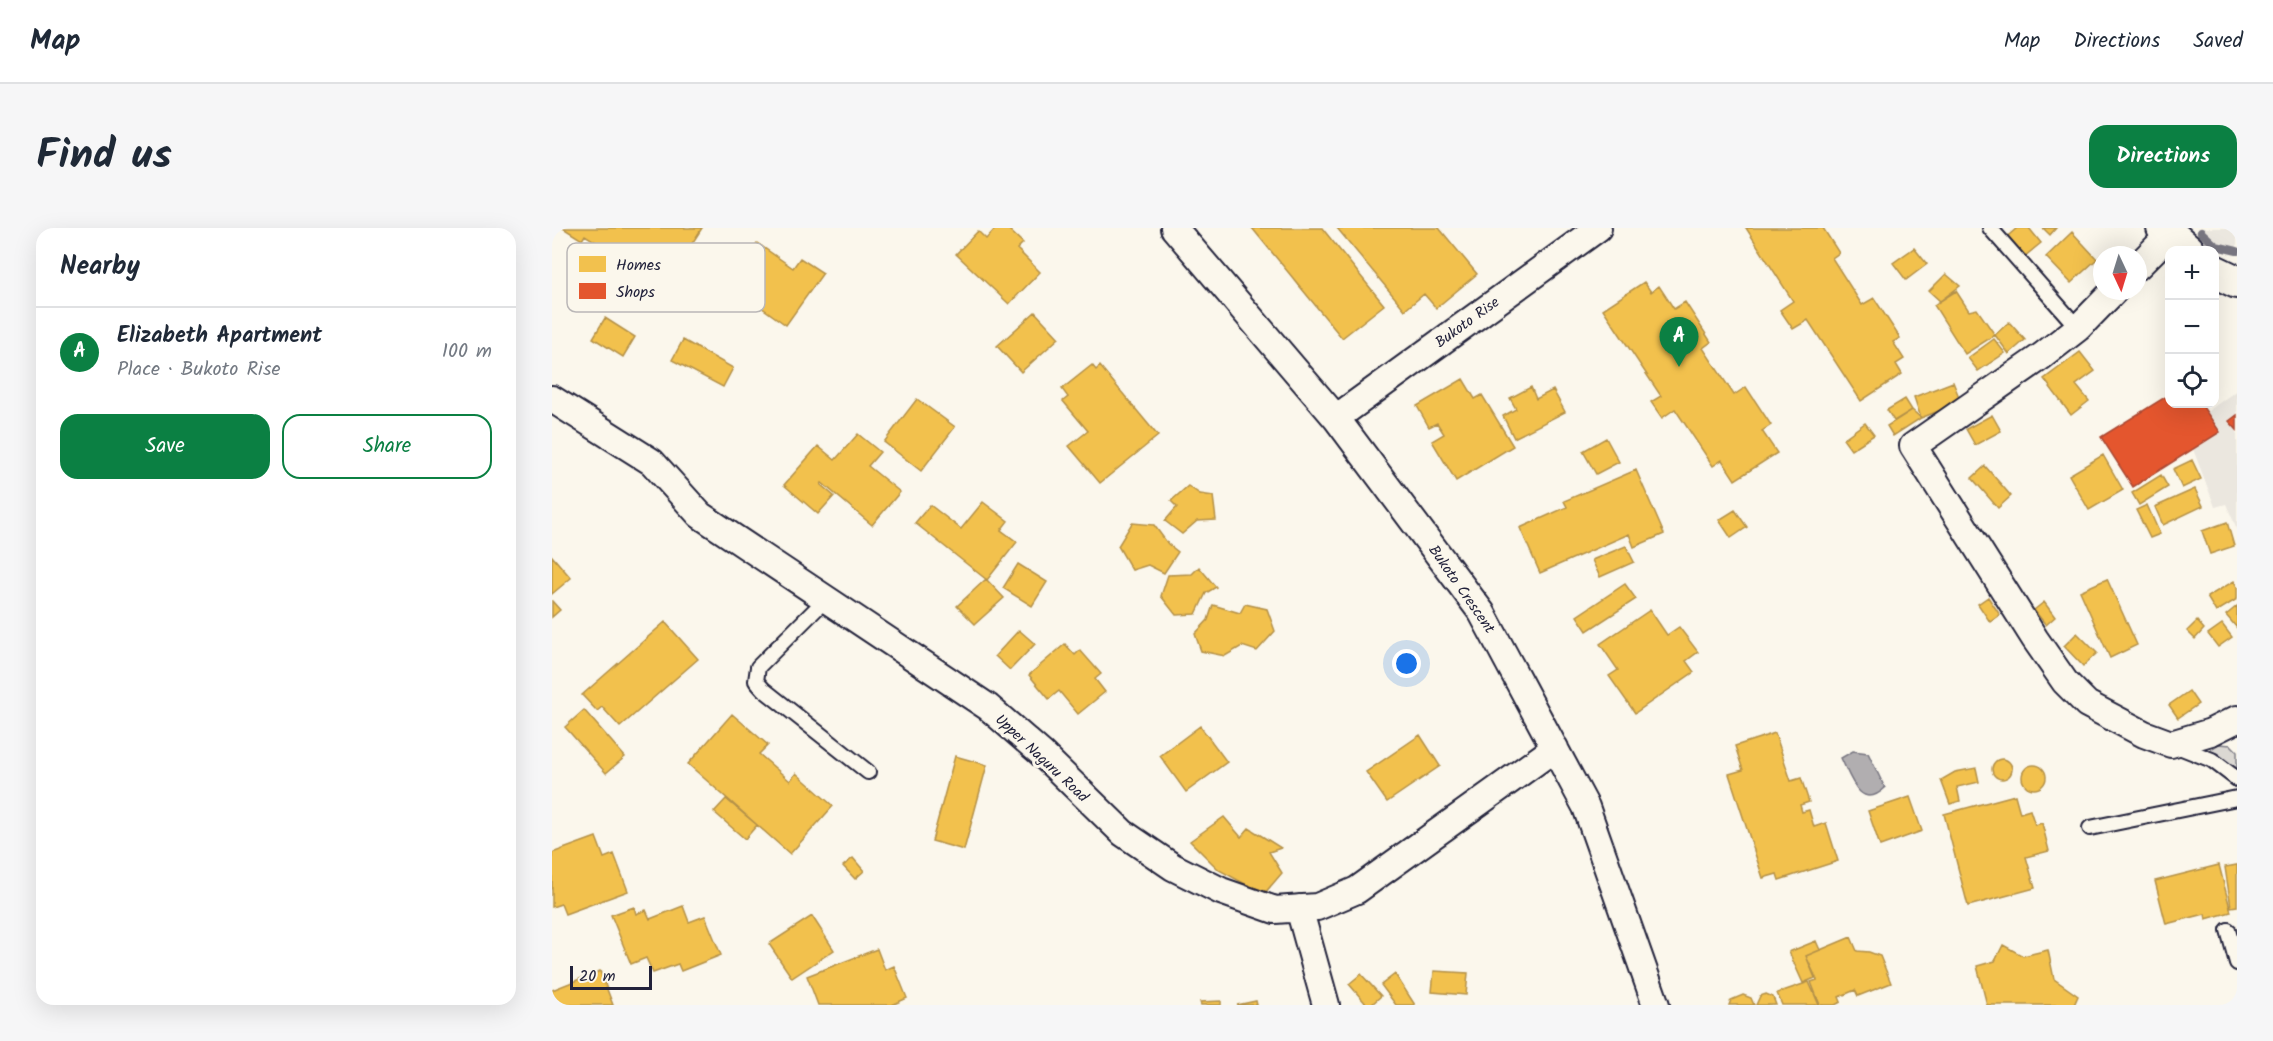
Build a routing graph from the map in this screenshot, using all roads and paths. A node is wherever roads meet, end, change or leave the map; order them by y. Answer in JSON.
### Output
{"nodes":[{"id":1,"x":1174,"y":228,"type":"edge"},
{"id":2,"x":1598,"y":228,"type":"edge"},
{"id":3,"x":1990,"y":228,"type":"edge"},
{"id":4,"x":2173,"y":238,"type":"edge"},
{"id":5,"x":2147,"y":259,"type":"edge"},
{"id":6,"x":2219,"y":273,"type":"edge"},
{"id":7,"x":2237,"y":282,"type":"edge"},
{"id":8,"x":2105,"y":300,"type":"edge"},
{"id":9,"x":2078,"y":327,"type":"junction"},
{"id":10,"x":552,"y":399,"type":"edge"},
{"id":11,"x":1336,"y":418,"type":"junction"},
{"id":12,"x":825,"y":600,"type":"junction"},
{"id":13,"x":2237,"y":719,"type":"edge"},
{"id":14,"x":2171,"y":744,"type":"junction"},
{"id":15,"x":1555,"y":748,"type":"junction"},
{"id":16,"x":868,"y":772,"type":"dead end"},
{"id":17,"x":2237,"y":779,"type":"edge"},
{"id":18,"x":2237,"y":798,"type":"edge"},
{"id":19,"x":2090,"y":828,"type":"dead end"},
{"id":20,"x":1299,"y":908,"type":"junction"},
{"id":21,"x":2228,"y":930,"type":"dead end"},
{"id":22,"x":2237,"y":963,"type":"edge"},
{"id":23,"x":1326,"y":1005,"type":"edge"},
{"id":24,"x":1656,"y":1005,"type":"edge"}],
"edges":[{"from":1,"to":11,"type":"street","name":"Bukoto Crescent"},
{"from":2,"to":11,"type":"street","name":"Bukoto Rise"},
{"from":3,"to":9,"type":"lane"},
{"from":4,"to":5,"type":"street"},
{"from":6,"to":7,"type":"street"},
{"from":8,"to":9,"type":"street"},
{"from":9,"to":14,"type":"street"},
{"from":10,"to":12,"type":"street","name":"Upper Naguru Road"},
{"from":11,"to":15,"type":"street","name":"Bukoto Crescent"},
{"from":12,"to":16,"type":"lane"},
{"from":12,"to":20,"type":"street","name":"Upper Naguru Road"},
{"from":13,"to":14,"type":"street"},
{"from":14,"to":17,"type":"lane"},
{"from":15,"to":20,"type":"street","name":"Upper Naguru Road"},
{"from":15,"to":24,"type":"street","name":"Bukoto Crescent"},
{"from":18,"to":19,"type":"lane"},
{"from":20,"to":23,"type":"street"},
{"from":21,"to":22,"type":"lane"}]}
